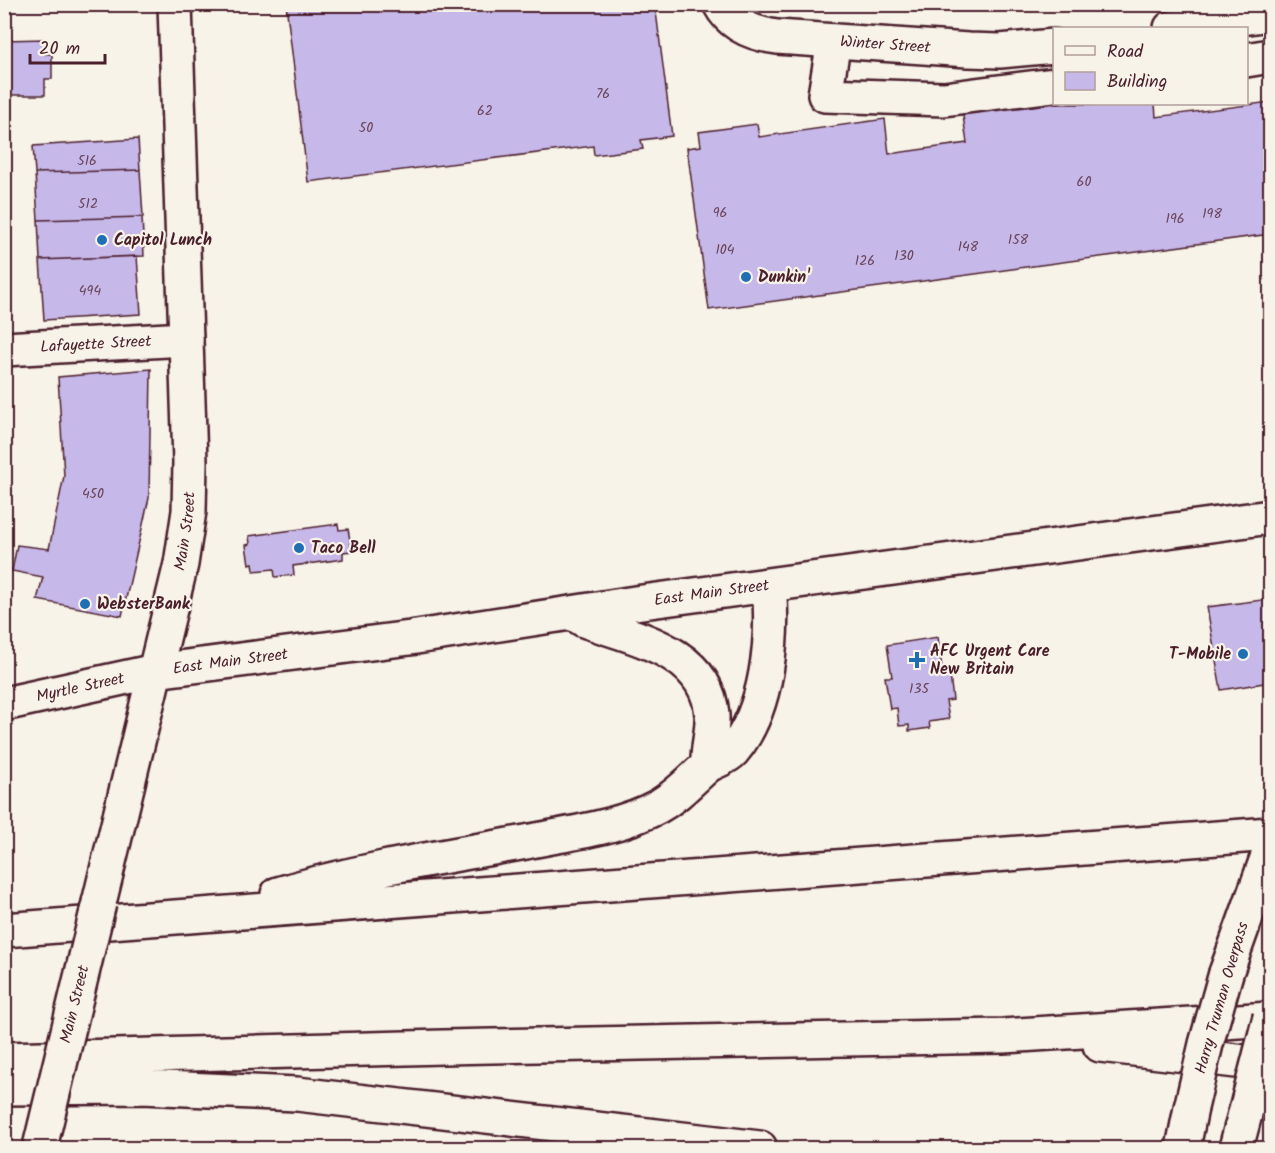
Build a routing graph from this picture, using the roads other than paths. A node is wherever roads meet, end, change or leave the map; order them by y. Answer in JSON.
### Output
{"nodes":[{"id":1,"x":175,"y":4,"type":"edge"},
{"id":2,"x":722,"y":8,"type":"edge"},
{"id":3,"x":1270,"y":14,"type":"edge"},
{"id":4,"x":1179,"y":27,"type":"edge"},
{"id":5,"x":834,"y":41,"type":"junction"},
{"id":6,"x":1053,"y":46,"type":"edge"},
{"id":7,"x":1270,"y":56,"type":"edge"},
{"id":8,"x":1248,"y":60,"type":"edge"},
{"id":9,"x":1053,"y":86,"type":"edge"},
{"id":10,"x":186,"y":339,"type":"junction"},
{"id":11,"x":4,"y":349,"type":"edge"},
{"id":12,"x":1267,"y":519,"type":"edge"},
{"id":13,"x":769,"y":586,"type":"junction"},
{"id":14,"x":573,"y":613,"type":"junction"},
{"id":15,"x":155,"y":671,"type":"junction"},
{"id":16,"x":4,"y":704,"type":"edge"},
{"id":17,"x":708,"y":765,"type":"junction"},
{"id":18,"x":1265,"y":837,"type":"edge"},
{"id":19,"x":230,"y":913,"type":"junction"},
{"id":20,"x":4,"y":930,"type":"edge"},
{"id":21,"x":1270,"y":1018,"type":"edge"},
{"id":22,"x":1003,"y":1036,"type":"junction"},
{"id":23,"x":4,"y":1059,"type":"edge"},
{"id":24,"x":1270,"y":1065,"type":"edge"},
{"id":25,"x":4,"y":1088,"type":"edge"},
{"id":26,"x":671,"y":1138,"type":"junction"},
{"id":27,"x":40,"y":1148,"type":"edge"},
{"id":28,"x":720,"y":1149,"type":"edge"},
{"id":29,"x":760,"y":1149,"type":"edge"},
{"id":30,"x":1183,"y":1149,"type":"edge"},
{"id":31,"x":1236,"y":1149,"type":"edge"}],
"edges":[{"from":1,"to":10,"type":"main road","name":"Main Street"},
{"from":2,"to":5,"type":"main road","name":"Winter Street"},
{"from":3,"to":4,"type":"main road"},
{"from":5,"to":6,"type":"main road","name":"Winter Street"},
{"from":5,"to":9,"type":"main road"},
{"from":7,"to":8,"type":"main road"},
{"from":10,"to":11,"type":"main road","name":"Lafayette Street"},
{"from":10,"to":15,"type":"main road","name":"Main Street"},
{"from":12,"to":13,"type":"main road","name":"East Main Street"},
{"from":13,"to":14,"type":"main road","name":"East Main Street"},
{"from":13,"to":17,"type":"main road"},
{"from":14,"to":15,"type":"main road","name":"East Main Street"},
{"from":14,"to":17,"type":"main road"},
{"from":15,"to":16,"type":"main road","name":"Myrtle Street"},
{"from":15,"to":27,"type":"main road","name":"Main Street","bridge":true},
{"from":17,"to":19,"type":"main road"},
{"from":18,"to":19,"type":"main road"},
{"from":18,"to":30,"type":"main road","name":"Harry Truman Overpass","bridge":true},
{"from":19,"to":20,"type":"main road"},
{"from":21,"to":22,"type":"main road"},
{"from":21,"to":31,"type":"main road","bridge":true},
{"from":22,"to":23,"type":"main road"},
{"from":22,"to":24,"type":"main road"},
{"from":25,"to":26,"type":"main road"},
{"from":26,"to":28,"type":"main road"},
{"from":26,"to":29,"type":"main road"}]}
